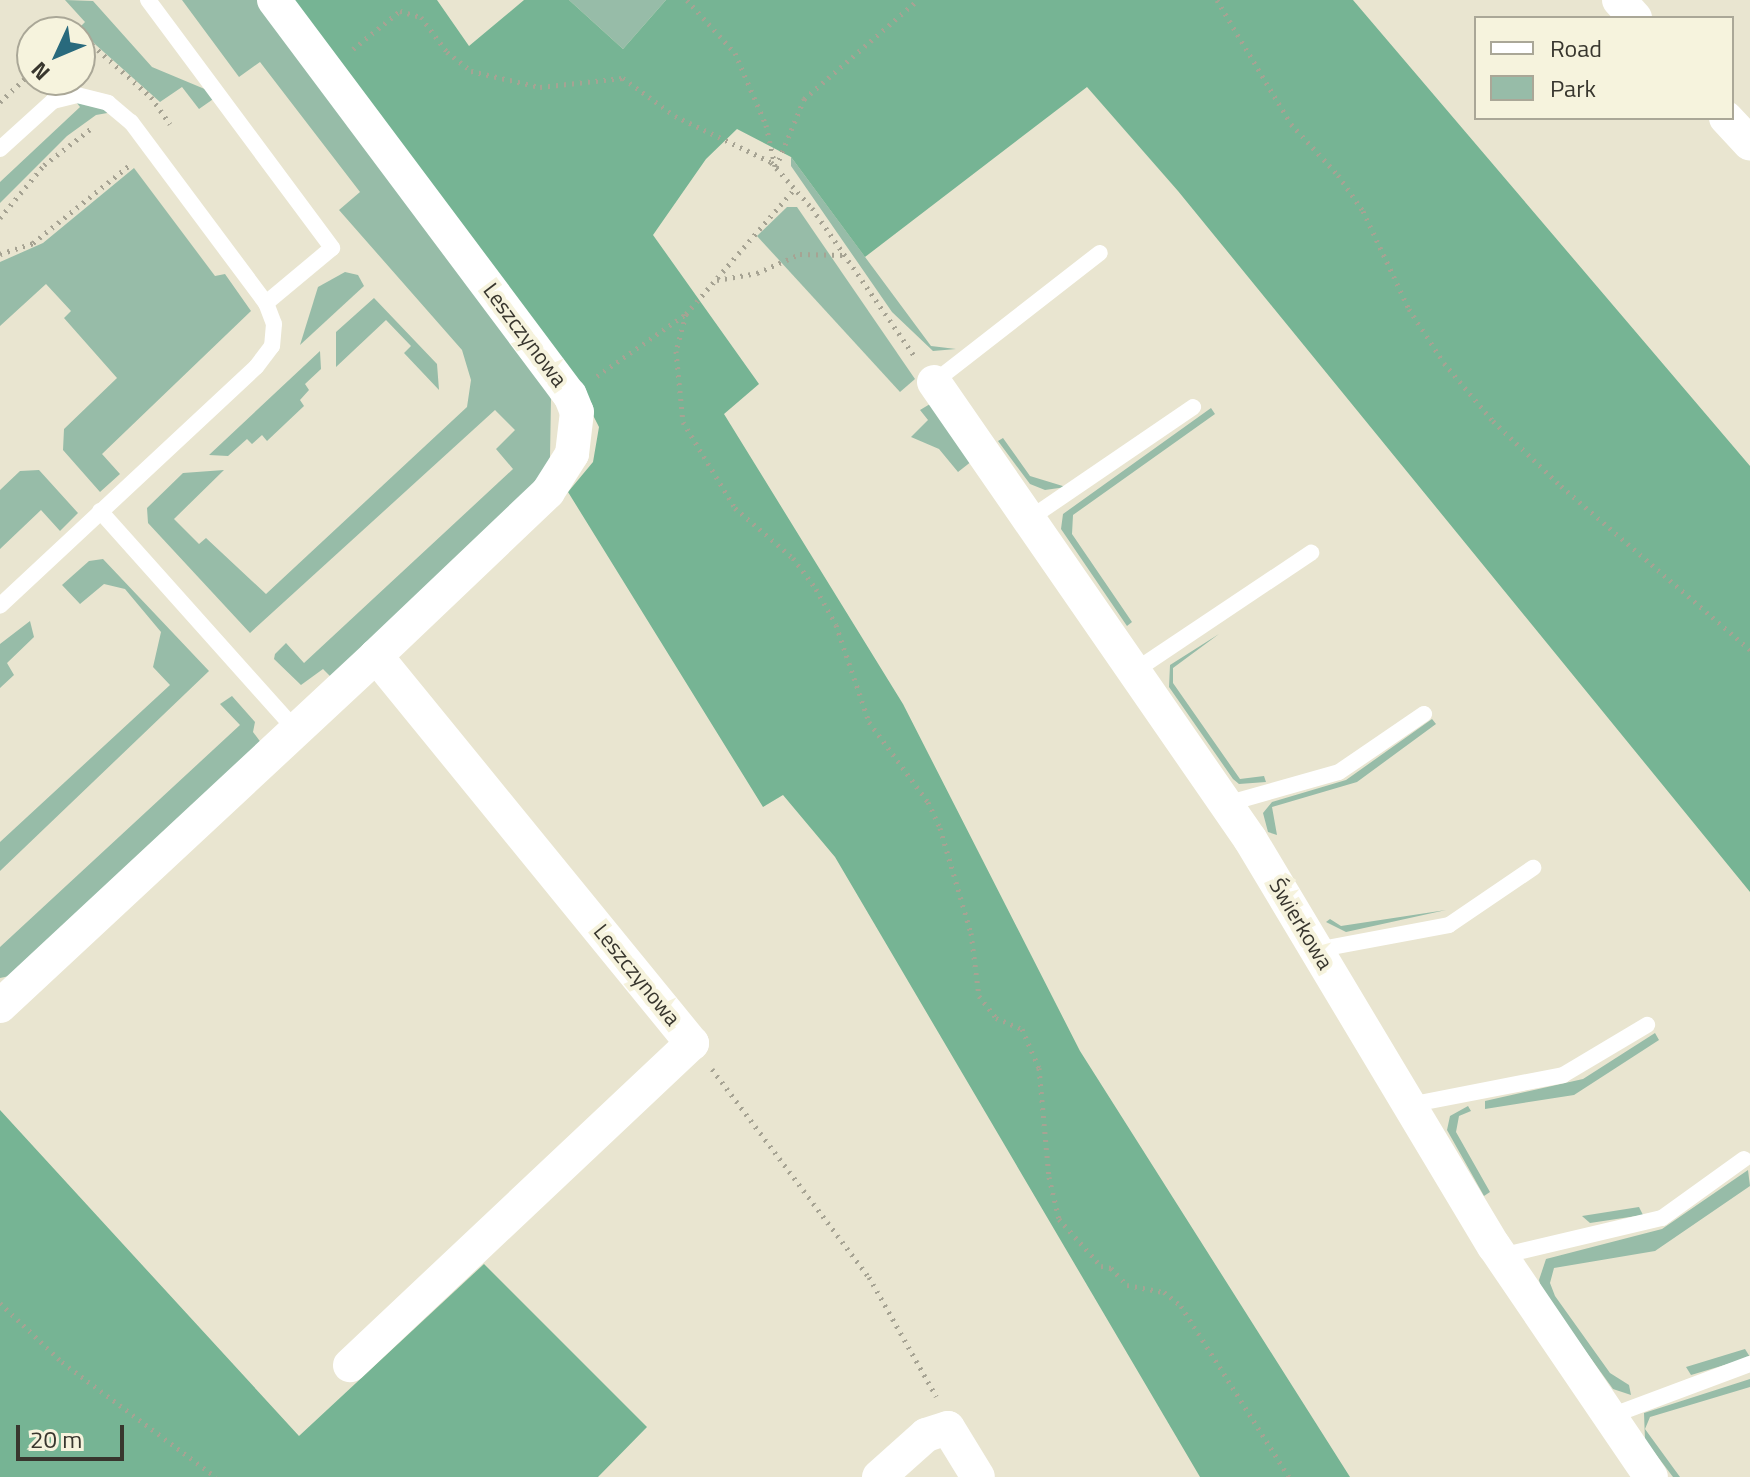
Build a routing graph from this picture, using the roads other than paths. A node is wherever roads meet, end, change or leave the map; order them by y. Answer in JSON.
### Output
{"nodes":[{"id":1,"x":148,"y":0,"type":"edge"},
{"id":2,"x":274,"y":0,"type":"edge"},
{"id":3,"x":1619,"y":0,"type":"edge"},
{"id":4,"x":1633,"y":16,"type":"edge"},
{"id":5,"x":1728,"y":120,"type":"edge"},
{"id":6,"x":1750,"y":144,"type":"edge"},
{"id":7,"x":0,"y":149,"type":"edge"},
{"id":8,"x":1100,"y":253,"type":"dead end"},
{"id":9,"x":266,"y":303,"type":"junction"},
{"id":10,"x":934,"y":382,"type":"joint"},
{"id":11,"x":1193,"y":407,"type":"dead end"},
{"id":12,"x":100,"y":511,"type":"junction"},
{"id":13,"x":1032,"y":517,"type":"junction"},
{"id":14,"x":1311,"y":553,"type":"dead end"},
{"id":15,"x":0,"y":606,"type":"edge"},
{"id":16,"x":376,"y":656,"type":"junction"},
{"id":17,"x":1136,"y":670,"type":"junction"},
{"id":18,"x":1424,"y":714,"type":"dead end"},
{"id":19,"x":296,"y":730,"type":"junction"},
{"id":20,"x":1226,"y":804,"type":"junction"},
{"id":21,"x":1533,"y":868,"type":"dead end"},
{"id":22,"x":1316,"y":950,"type":"junction"},
{"id":23,"x":0,"y":1006,"type":"edge"},
{"id":24,"x":1647,"y":1025,"type":"dead end"},
{"id":25,"x":1409,"y":1105,"type":"junction"},
{"id":26,"x":1744,"y":1159,"type":"dead end"},
{"id":27,"x":1501,"y":1256,"type":"junction"},
{"id":28,"x":1750,"y":1364,"type":"edge"},
{"id":29,"x":350,"y":1365,"type":"dead end"},
{"id":30,"x":1608,"y":1417,"type":"junction"},
{"id":31,"x":879,"y":1477,"type":"edge"},
{"id":32,"x":978,"y":1477,"type":"edge"},
{"id":33,"x":1651,"y":1477,"type":"edge"}],
"edges":[{"from":1,"to":9,"type":"lane"},
{"from":2,"to":16,"type":"street","name":"Leszczynowa"},
{"from":3,"to":4,"type":"street"},
{"from":5,"to":6,"type":"street"},
{"from":7,"to":9,"type":"lane"},
{"from":8,"to":10,"type":"lane"},
{"from":9,"to":12,"type":"lane"},
{"from":10,"to":13,"type":"street","name":"Świerkowa"},
{"from":11,"to":13,"type":"lane"},
{"from":12,"to":15,"type":"lane"},
{"from":12,"to":19,"type":"lane"},
{"from":13,"to":17,"type":"street","name":"Świerkowa"},
{"from":14,"to":17,"type":"lane"},
{"from":16,"to":19,"type":"street","name":"Leszczynowa"},
{"from":16,"to":29,"type":"street","name":"Leszczynowa"},
{"from":17,"to":20,"type":"street","name":"Świerkowa"},
{"from":18,"to":20,"type":"lane"},
{"from":19,"to":23,"type":"street","name":"Leszczynowa"},
{"from":20,"to":22,"type":"street","name":"Świerkowa"},
{"from":21,"to":22,"type":"lane"},
{"from":22,"to":25,"type":"street","name":"Świerkowa"},
{"from":24,"to":25,"type":"lane"},
{"from":25,"to":27,"type":"street","name":"Świerkowa"},
{"from":26,"to":27,"type":"lane"},
{"from":27,"to":30,"type":"street","name":"Świerkowa"},
{"from":28,"to":30,"type":"lane"},
{"from":30,"to":33,"type":"street","name":"Świerkowa"},
{"from":31,"to":32,"type":"street"}]}
